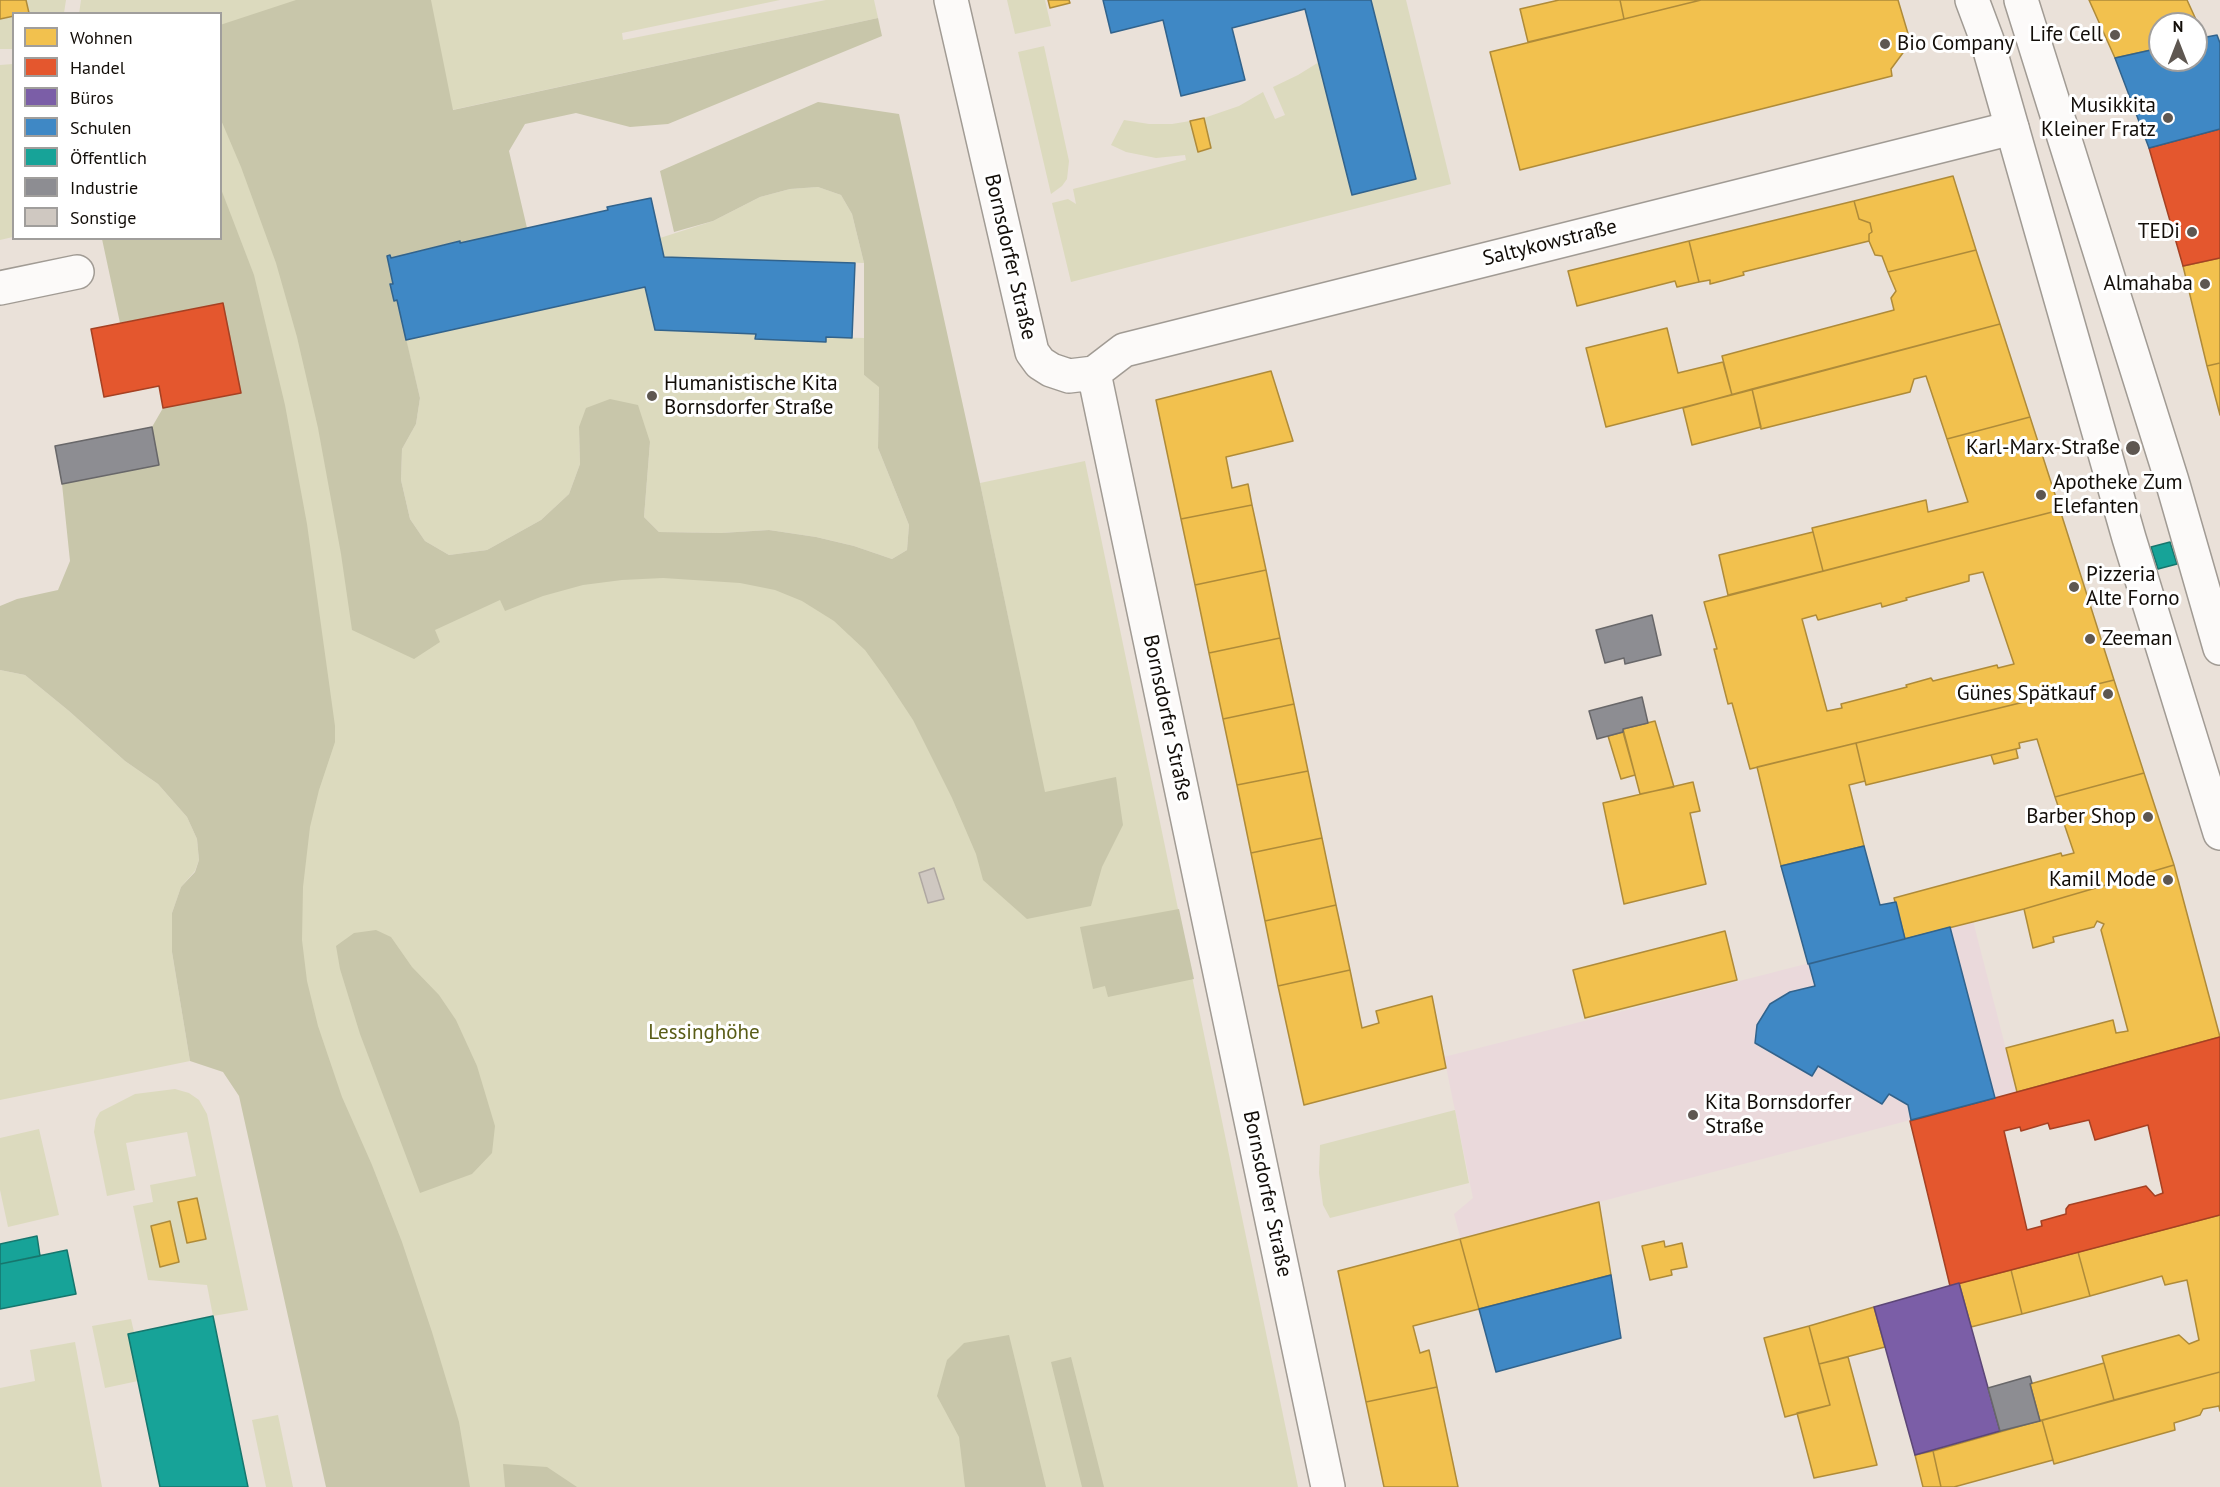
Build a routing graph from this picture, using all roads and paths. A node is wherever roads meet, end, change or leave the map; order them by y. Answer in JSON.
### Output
{"nodes":[{"id":1,"x":951,"y":0,"type":"edge"},
{"id":2,"x":1972,"y":0,"type":"edge"},
{"id":3,"x":2021,"y":0,"type":"edge"},
{"id":4,"x":2012,"y":128,"type":"junction"},
{"id":5,"x":77,"y":272,"type":"dead end"},
{"id":6,"x":0,"y":288,"type":"edge"},
{"id":7,"x":1094,"y":373,"type":"junction"},
{"id":8,"x":2220,"y":648,"type":"edge"},
{"id":9,"x":2220,"y":833,"type":"edge"},
{"id":10,"x":1328,"y":1487,"type":"edge"}],
"edges":[{"from":1,"to":7,"type":"street","name":"Bornsdorfer Straße"},
{"from":2,"to":4,"type":"street"},
{"from":3,"to":8,"type":"street"},
{"from":4,"to":7,"type":"street","name":"Saltykowstraße"},
{"from":4,"to":9,"type":"street"},
{"from":5,"to":6,"type":"street"},
{"from":7,"to":10,"type":"street","name":"Bornsdorfer Straße"}]}
